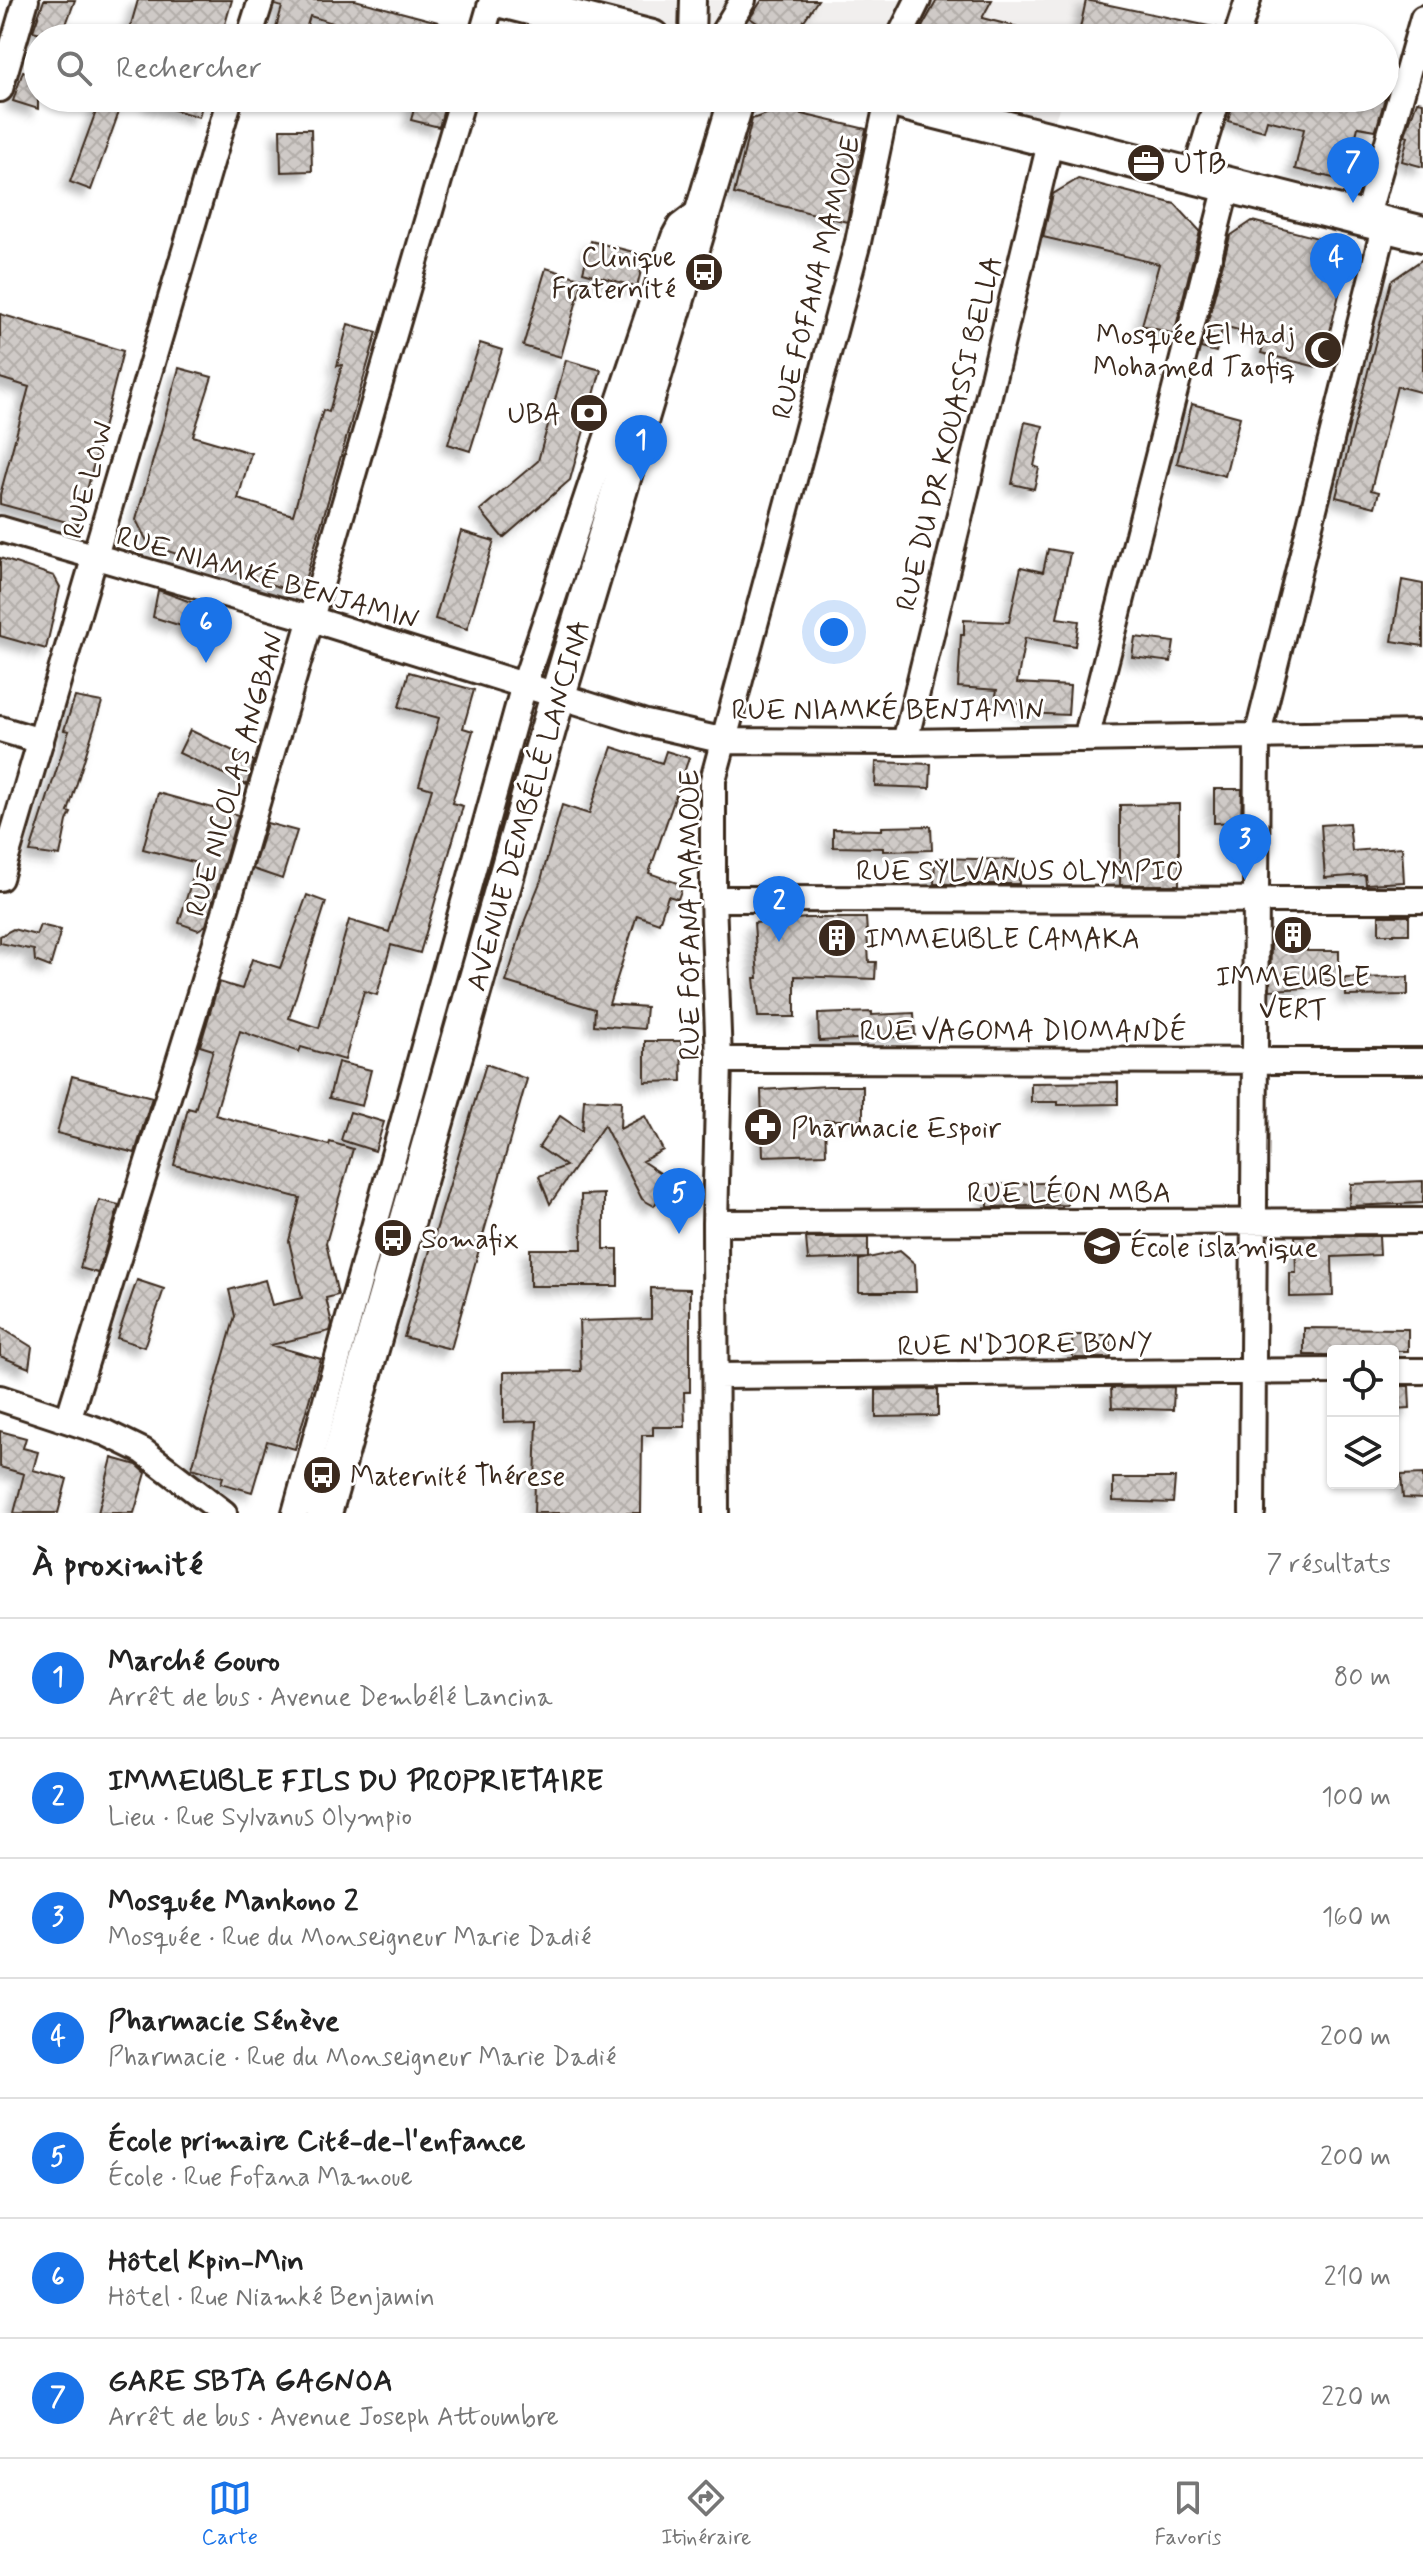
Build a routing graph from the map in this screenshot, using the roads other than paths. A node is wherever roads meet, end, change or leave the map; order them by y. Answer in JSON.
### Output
{"nodes":[{"id":1,"x":26,"y":0,"type":"edge"},
{"id":2,"x":261,"y":0,"type":"edge"},
{"id":3,"x":492,"y":0,"type":"edge"},
{"id":4,"x":502,"y":0,"type":"edge"},
{"id":5,"x":693,"y":0,"type":"edge"},
{"id":6,"x":743,"y":0,"type":"edge"},
{"id":7,"x":918,"y":0,"type":"edge"},
{"id":8,"x":1248,"y":0,"type":"edge"},
{"id":9,"x":1423,"y":18,"type":"edge"},
{"id":10,"x":253,"y":24,"type":"edge"},
{"id":11,"x":485,"y":24,"type":"edge"},
{"id":12,"x":597,"y":24,"type":"edge"},
{"id":13,"x":692,"y":24,"type":"edge"},
{"id":14,"x":728,"y":24,"type":"edge"},
{"id":15,"x":906,"y":24,"type":"edge"},
{"id":16,"x":1240,"y":24,"type":"edge"},
{"id":17,"x":0,"y":89,"type":"edge"},
{"id":18,"x":226,"y":112,"type":"edge"},
{"id":19,"x":459,"y":112,"type":"edge"},
{"id":20,"x":733,"y":112,"type":"edge"},
{"id":21,"x":883,"y":112,"type":"edge"},
{"id":22,"x":942,"y":112,"type":"edge"},
{"id":23,"x":1214,"y":112,"type":"edge"},
{"id":24,"x":1051,"y":139,"type":"junction"},
{"id":25,"x":1194,"y":177,"type":"junction"},
{"id":26,"x":1227,"y":186,"type":"junction"},
{"id":27,"x":707,"y":205,"type":"junction"},
{"id":28,"x":1376,"y":222,"type":"junction"},
{"id":29,"x":1423,"y":234,"type":"edge"},
{"id":30,"x":0,"y":529,"type":"edge"},
{"id":31,"x":97,"y":557,"type":"junction"},
{"id":32,"x":311,"y":619,"type":"junction"},
{"id":33,"x":524,"y":685,"type":"junction"},
{"id":34,"x":558,"y":695,"type":"junction"},
{"id":35,"x":0,"y":729,"type":"edge"},
{"id":36,"x":1423,"y":733,"type":"edge"},
{"id":37,"x":1257,"y":737,"type":"junction"},
{"id":38,"x":1086,"y":739,"type":"junction"},
{"id":39,"x":41,"y":741,"type":"junction"},
{"id":40,"x":725,"y":741,"type":"junction"},
{"id":41,"x":905,"y":742,"type":"junction"},
{"id":42,"x":0,"y":878,"type":"edge"},
{"id":43,"x":713,"y":899,"type":"junction"},
{"id":44,"x":1255,"y":900,"type":"junction"},
{"id":45,"x":1423,"y":900,"type":"edge"},
{"id":46,"x":719,"y":1060,"type":"junction"},
{"id":47,"x":1256,"y":1061,"type":"junction"},
{"id":48,"x":1423,"y":1061,"type":"edge"},
{"id":49,"x":1423,"y":1221,"type":"edge"},
{"id":50,"x":1255,"y":1222,"type":"junction"},
{"id":51,"x":715,"y":1223,"type":"junction"},
{"id":52,"x":1255,"y":1371,"type":"junction"},
{"id":53,"x":1327,"y":1371,"type":"edge"},
{"id":54,"x":1399,"y":1371,"type":"edge"},
{"id":55,"x":1423,"y":1371,"type":"edge"},
{"id":56,"x":717,"y":1376,"type":"junction"},
{"id":57,"x":0,"y":1398,"type":"edge"},
{"id":58,"x":68,"y":1420,"type":"junction"},
{"id":59,"x":224,"y":1513,"type":"edge"},
{"id":60,"x":295,"y":1513,"type":"edge"},
{"id":61,"x":324,"y":1513,"type":"edge"},
{"id":62,"x":716,"y":1513,"type":"edge"},
{"id":63,"x":1252,"y":1513,"type":"edge"}],
"edges":[{"from":1,"to":17,"type":"street"},
{"from":2,"to":10,"type":"street"},
{"from":3,"to":11,"type":"street"},
{"from":4,"to":12,"type":"street"},
{"from":5,"to":13,"type":"street"},
{"from":6,"to":14,"type":"street"},
{"from":7,"to":15,"type":"street"},
{"from":8,"to":16,"type":"street"},
{"from":9,"to":28,"type":"street"},
{"from":18,"to":31,"type":"street","name":"RUE LOW"},
{"from":19,"to":32,"type":"street","name":"RUE NICOLAS ANGBAN"},
{"from":20,"to":27,"type":"street","name":"AVENUE DEMBÉLÉ LANCINA"},
{"from":21,"to":40,"type":"street","name":"RUE FOFANA MAMOUE"},
{"from":22,"to":24,"type":"street"},
{"from":23,"to":25,"type":"street"},
{"from":24,"to":25,"type":"street"},
{"from":24,"to":41,"type":"street","name":"RUE DU DR KOUASSI BELLA"},
{"from":25,"to":26,"type":"street"},
{"from":26,"to":28,"type":"street"},
{"from":26,"to":38,"type":"street"},
{"from":27,"to":33,"type":"street"},
{"from":27,"to":34,"type":"street","name":"AVENUE DEMBÉLÉ LANCINA"},
{"from":28,"to":29,"type":"street"},
{"from":28,"to":37,"type":"street"},
{"from":30,"to":31,"type":"street","name":"RUE NIAMKÉ BENJAMIN"},
{"from":31,"to":32,"type":"street","name":"RUE NIAMKÉ BENJAMIN"},
{"from":31,"to":39,"type":"street","name":"RUE LOW"},
{"from":32,"to":33,"type":"street","name":"RUE NIAMKÉ BENJAMIN"},
{"from":32,"to":58,"type":"street","name":"RUE NICOLAS ANGBAN"},
{"from":33,"to":34,"type":"street","name":"RUE NIAMKÉ BENJAMIN"},
{"from":33,"to":60,"type":"street"},
{"from":34,"to":40,"type":"street","name":"RUE NIAMKÉ BENJAMIN"},
{"from":34,"to":61,"type":"street","name":"AVENUE DEMBÉLÉ LANCINA"},
{"from":35,"to":39,"type":"street"},
{"from":36,"to":37,"type":"street","name":"RUE NIAMKÉ BENJAMIN"},
{"from":37,"to":38,"type":"street","name":"RUE NIAMKÉ BENJAMIN"},
{"from":37,"to":44,"type":"street"},
{"from":38,"to":41,"type":"street","name":"RUE NIAMKÉ BENJAMIN"},
{"from":39,"to":42,"type":"street","name":"RUE LOW"},
{"from":40,"to":41,"type":"street","name":"RUE NIAMKÉ BENJAMIN"},
{"from":40,"to":43,"type":"street","name":"RUE FOFANA MAMOUE"},
{"from":43,"to":44,"type":"street","name":"RUE SYLVANUS OLYMPIO"},
{"from":43,"to":46,"type":"street","name":"RUE FOFANA MAMOUE"},
{"from":44,"to":45,"type":"street","name":"RUE SYLVANUS OLYMPIO"},
{"from":44,"to":47,"type":"street"},
{"from":46,"to":47,"type":"street","name":"RUE VAGOMA DIOMANDÉ"},
{"from":46,"to":51,"type":"street","name":"RUE FOFANA MAMOUE"},
{"from":47,"to":48,"type":"street","name":"RUE VAGOMA DIOMANDÉ"},
{"from":47,"to":50,"type":"street"},
{"from":49,"to":50,"type":"street","name":"RUE LÉON MBA"},
{"from":50,"to":51,"type":"street","name":"RUE LÉON MBA"},
{"from":50,"to":52,"type":"street"},
{"from":51,"to":56,"type":"street","name":"RUE FOFANA MAMOUE"},
{"from":52,"to":53,"type":"street","name":"RUE N'DJORE BONY"},
{"from":52,"to":56,"type":"street","name":"RUE N'DJORE BONY"},
{"from":52,"to":63,"type":"street"},
{"from":54,"to":55,"type":"street"},
{"from":56,"to":62,"type":"street","name":"RUE FOFANA MAMOUE"},
{"from":57,"to":58,"type":"street"},
{"from":58,"to":59,"type":"street"}]}
